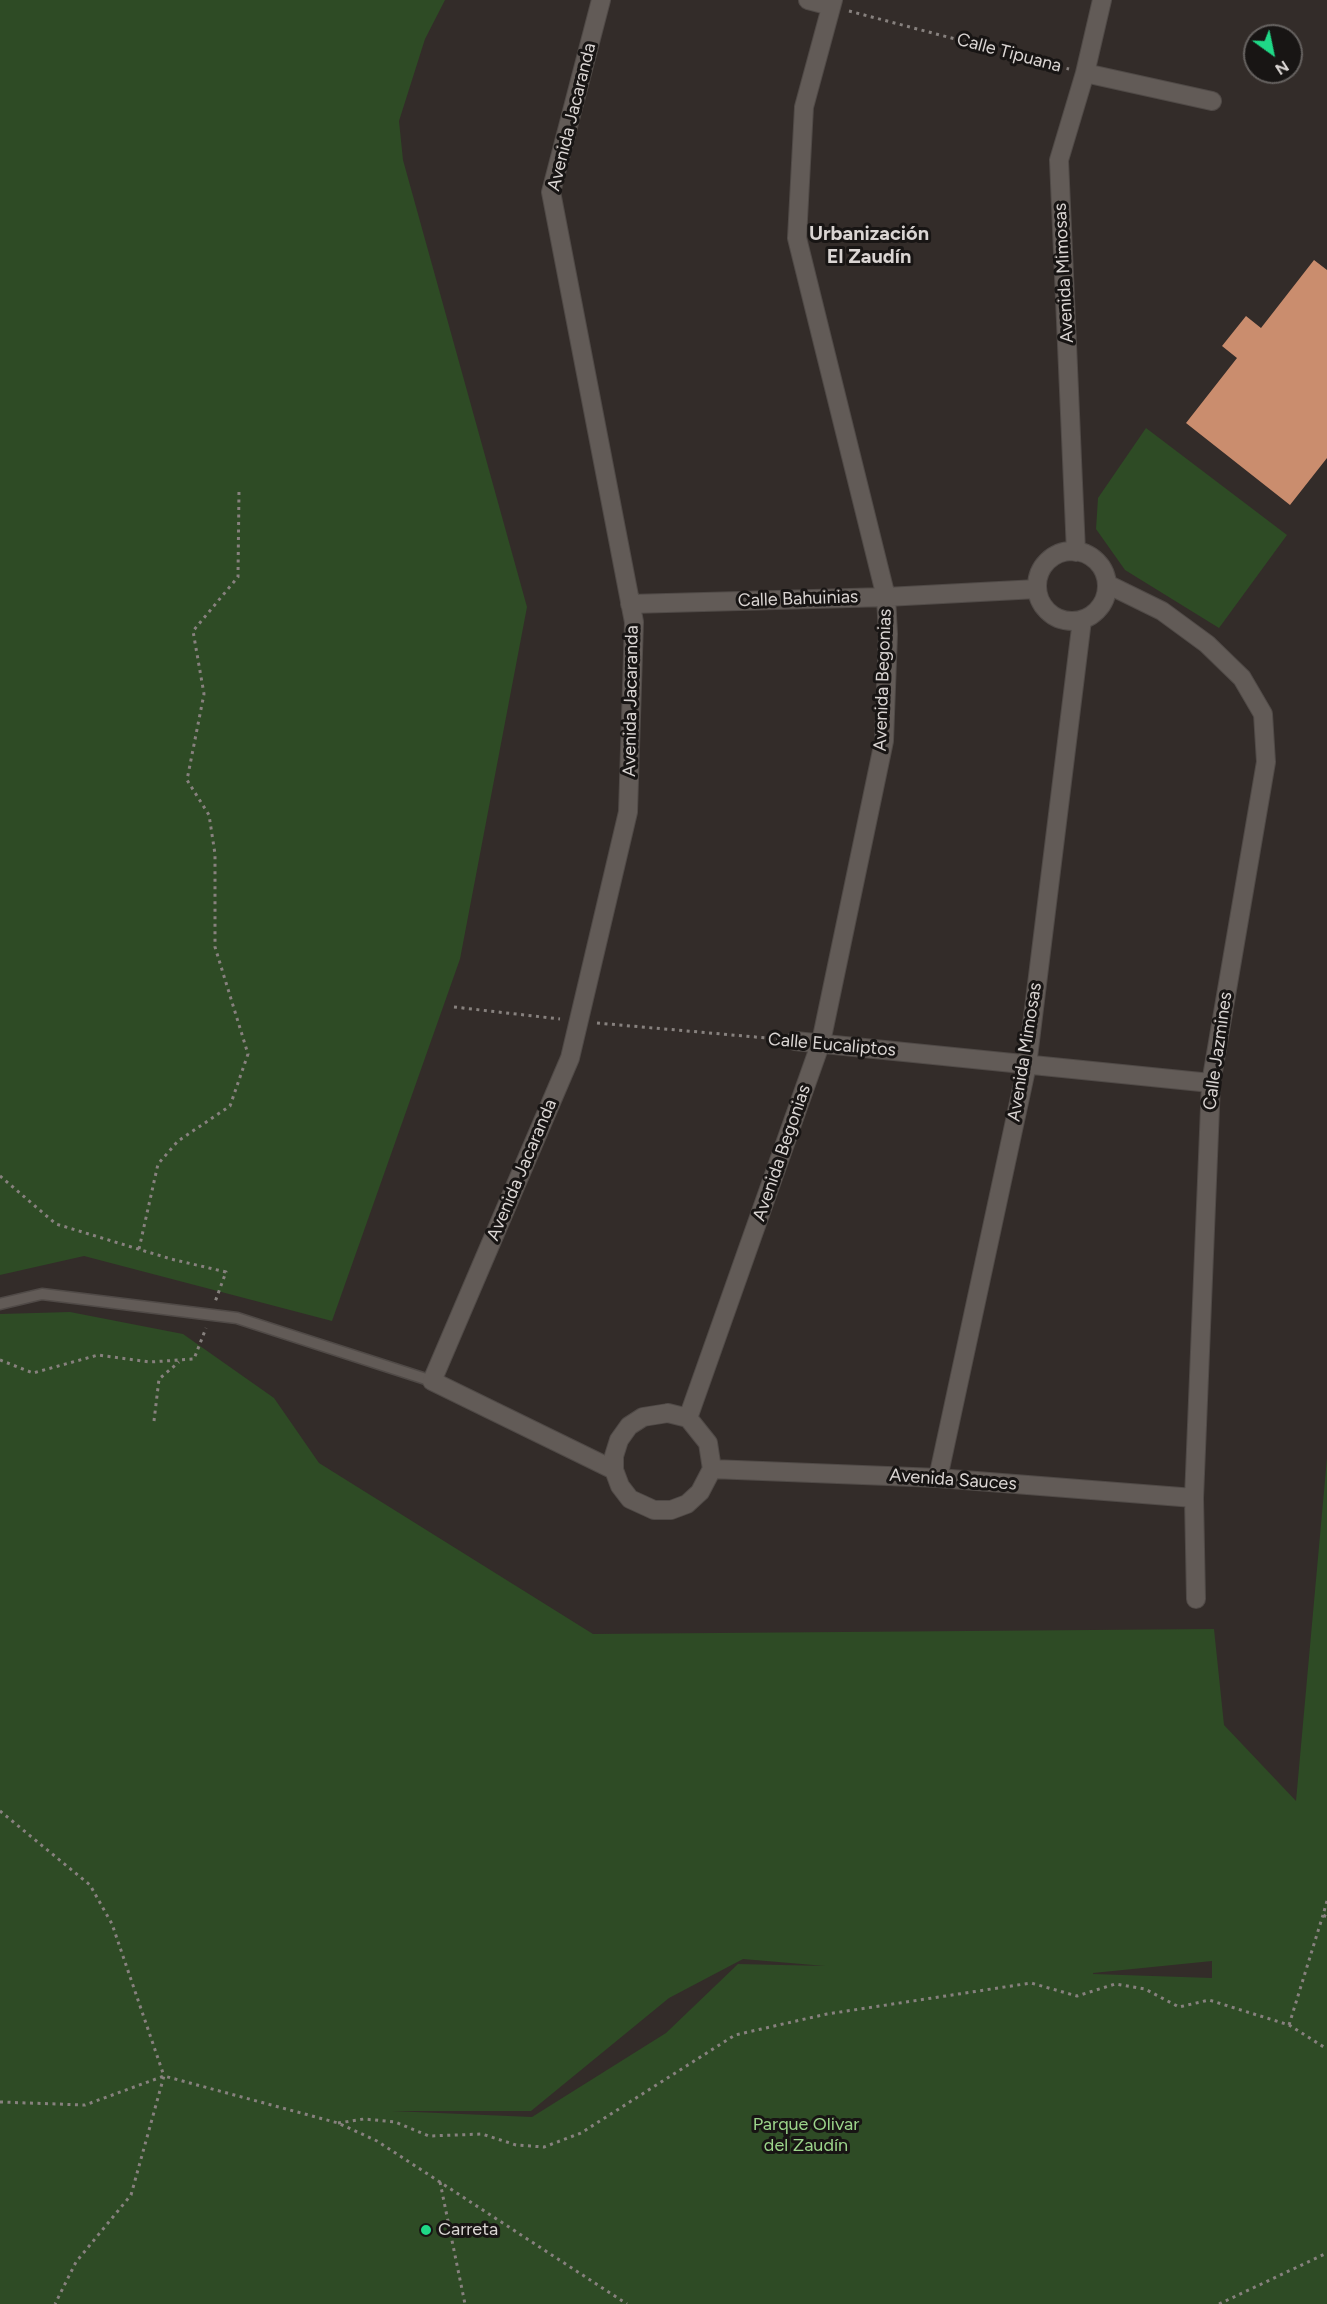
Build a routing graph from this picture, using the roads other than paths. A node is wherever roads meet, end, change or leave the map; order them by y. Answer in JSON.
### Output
{"nodes":[{"id":1,"x":602,"y":0,"type":"edge"},
{"id":2,"x":808,"y":0,"type":"edge"},
{"id":3,"x":1102,"y":0,"type":"edge"},
{"id":4,"x":832,"y":3,"type":"edge"},
{"id":5,"x":1085,"y":73,"type":"junction"},
{"id":6,"x":1212,"y":101,"type":"dead end"},
{"id":7,"x":1076,"y":552,"type":"junction"},
{"id":8,"x":1107,"y":584,"type":"junction"},
{"id":9,"x":1037,"y":589,"type":"junction"},
{"id":10,"x":886,"y":597,"type":"junction"},
{"id":11,"x":630,"y":604,"type":"junction"},
{"id":12,"x":1082,"y":620,"type":"junction"},
{"id":13,"x":795,"y":1041,"type":"road end"},
{"id":14,"x":821,"y":1042,"type":"junction"},
{"id":15,"x":1027,"y":1065,"type":"junction"},
{"id":16,"x":1210,"y":1083,"type":"junction"},
{"id":17,"x":0,"y":1304,"type":"edge"},
{"id":18,"x":432,"y":1381,"type":"junction"},
{"id":19,"x":688,"y":1418,"type":"junction"},
{"id":20,"x":712,"y":1469,"type":"junction"},
{"id":21,"x":614,"y":1470,"type":"junction"},
{"id":22,"x":938,"y":1478,"type":"junction"},
{"id":23,"x":1194,"y":1498,"type":"junction"},
{"id":24,"x":1196,"y":1599,"type":"dead end"}],
"edges":[{"from":1,"to":11,"type":"street","name":"Avenida Jacaranda"},
{"from":2,"to":4,"type":"street"},
{"from":3,"to":5,"type":"street","name":"Avenida Mimosas"},
{"from":4,"to":10,"type":"street","name":"Avenida Begonias"},
{"from":5,"to":6,"type":"street","name":"Calle Tipuana"},
{"from":5,"to":7,"type":"street","name":"Avenida Mimosas"},
{"from":7,"to":8,"type":"street"},
{"from":7,"to":9,"type":"street"},
{"from":8,"to":12,"type":"street"},
{"from":8,"to":16,"type":"street","name":"Calle Jazmines"},
{"from":9,"to":10,"type":"street","name":"Calle Bahuinias"},
{"from":9,"to":12,"type":"street"},
{"from":10,"to":11,"type":"street","name":"Calle Bahuinias"},
{"from":10,"to":14,"type":"street","name":"Avenida Begonias"},
{"from":11,"to":18,"type":"street","name":"Avenida Jacaranda"},
{"from":12,"to":15,"type":"street","name":"Avenida Mimosas"},
{"from":13,"to":14,"type":"street","name":"Calle Eucaliptos"},
{"from":14,"to":15,"type":"street","name":"Calle Eucaliptos"},
{"from":14,"to":19,"type":"street","name":"Avenida Begonias"},
{"from":15,"to":16,"type":"street","name":"Calle Eucaliptos"},
{"from":15,"to":22,"type":"street","name":"Avenida Mimosas"},
{"from":16,"to":23,"type":"street","name":"Calle Jazmines"},
{"from":17,"to":18,"type":"lane"},
{"from":18,"to":21,"type":"street"},
{"from":19,"to":20,"type":"street"},
{"from":19,"to":21,"type":"street"},
{"from":20,"to":21,"type":"street"},
{"from":20,"to":22,"type":"street","name":"Avenida Sauces"},
{"from":22,"to":23,"type":"street","name":"Avenida Sauces"},
{"from":23,"to":24,"type":"street","name":"Calle Jazmines"}]}
